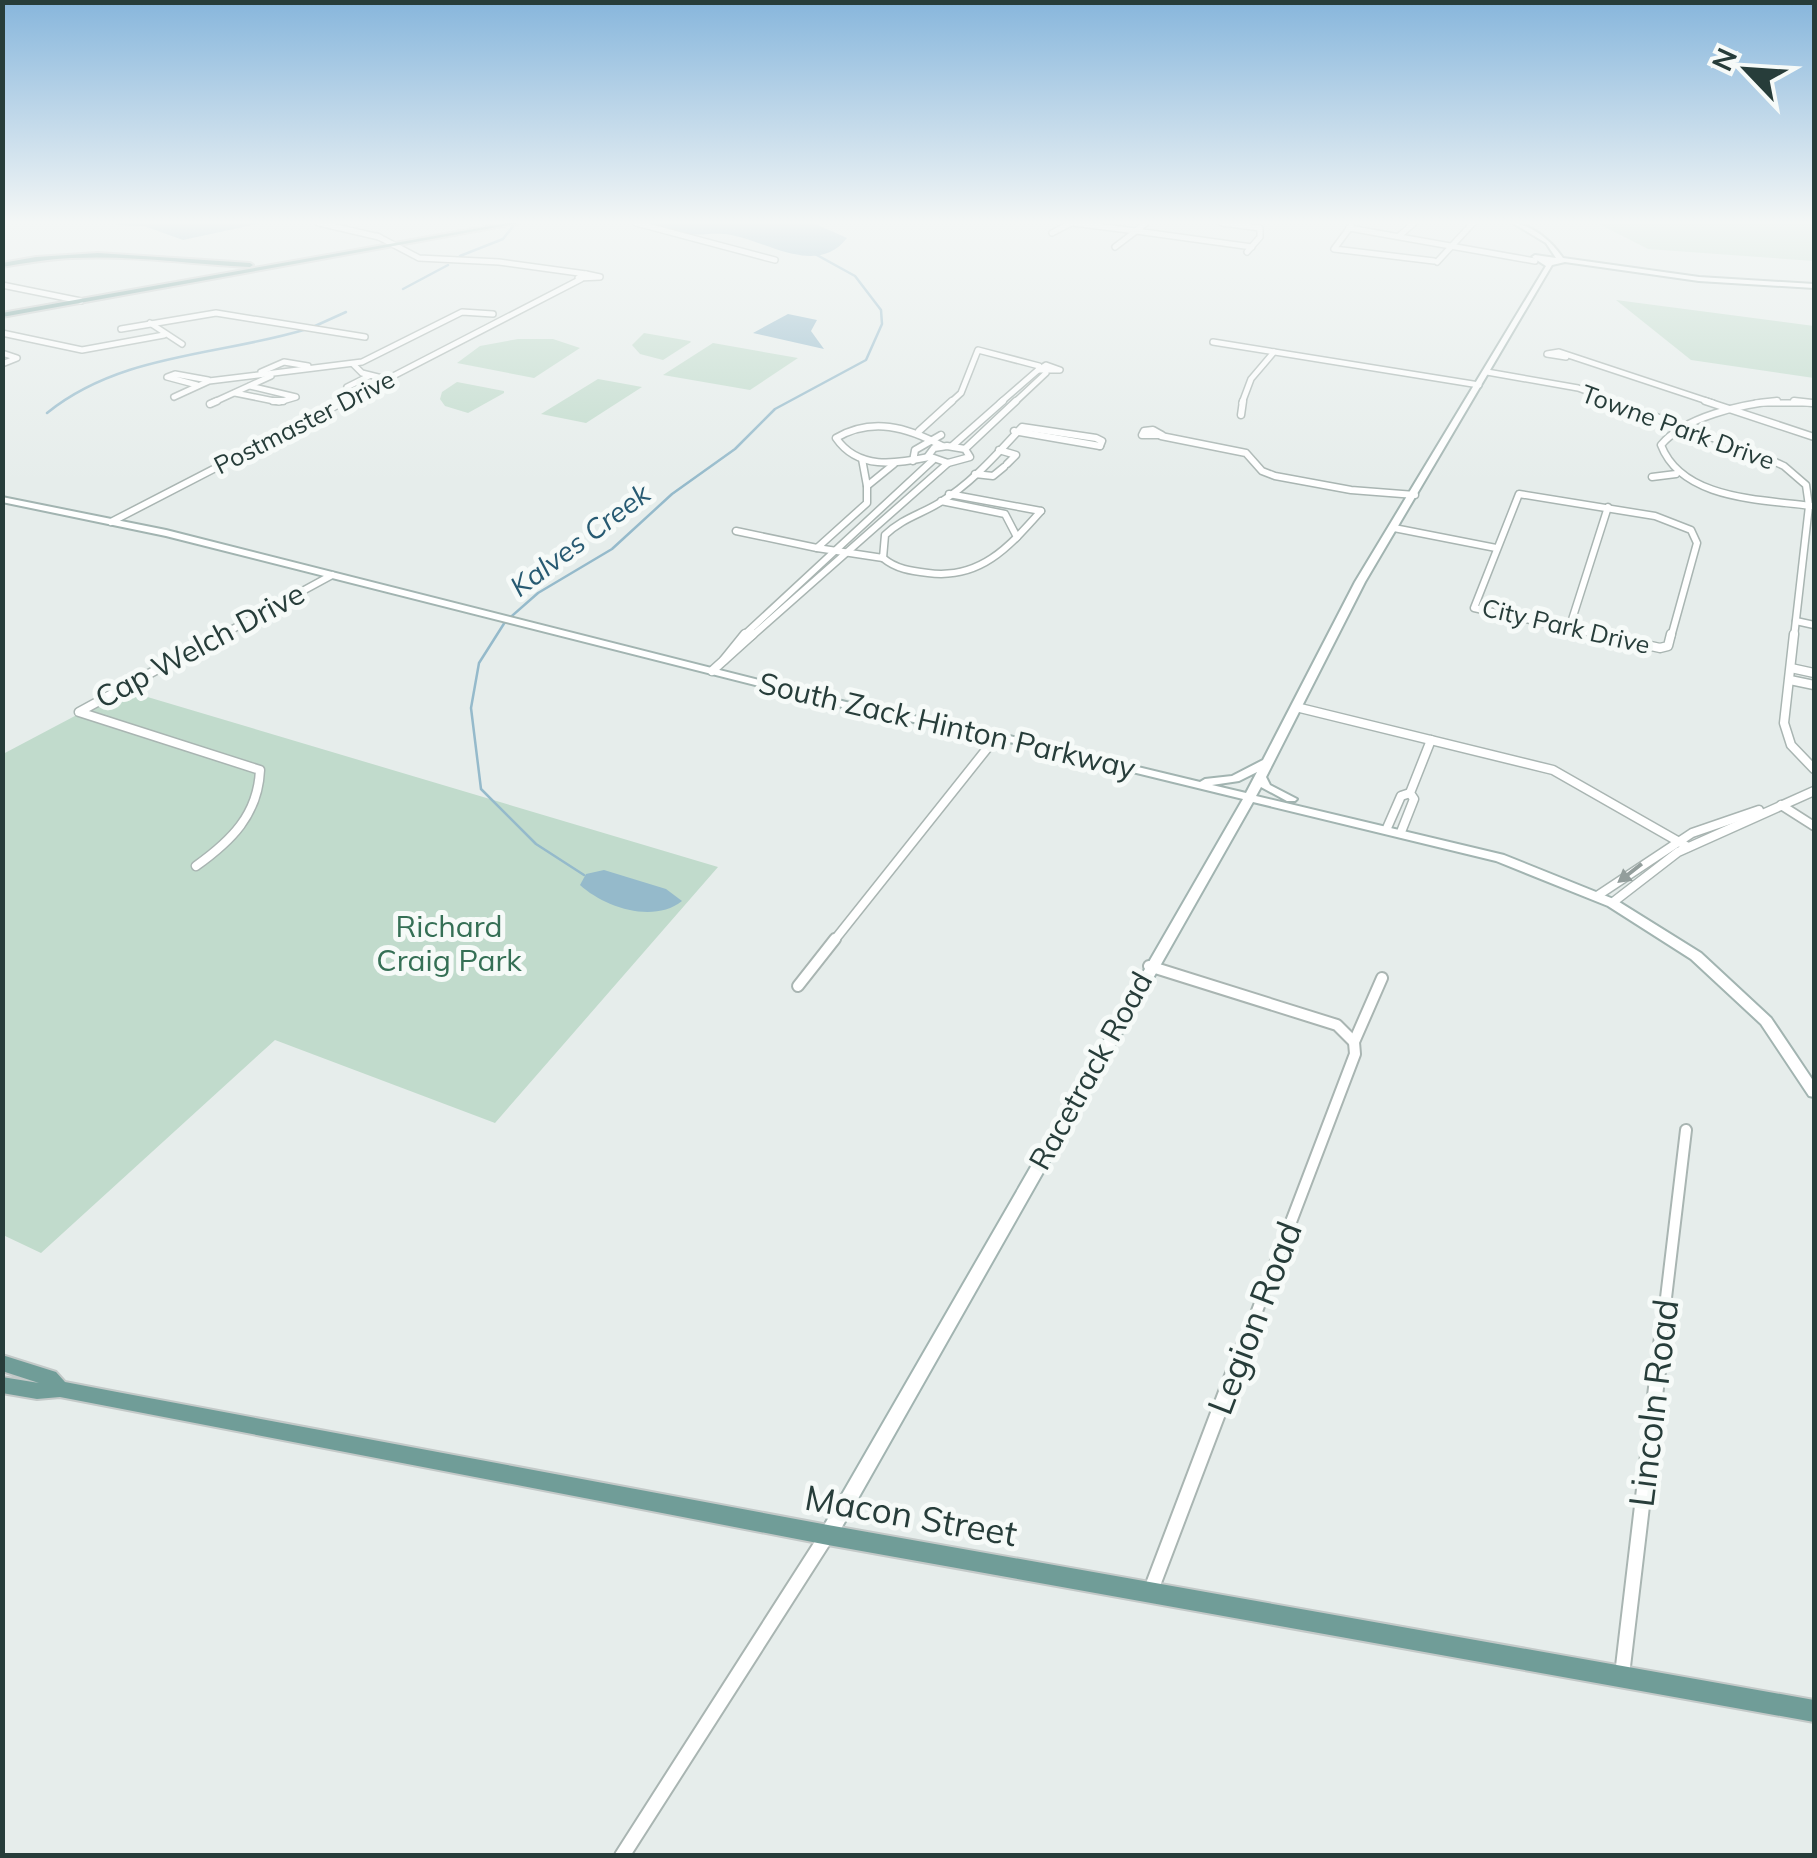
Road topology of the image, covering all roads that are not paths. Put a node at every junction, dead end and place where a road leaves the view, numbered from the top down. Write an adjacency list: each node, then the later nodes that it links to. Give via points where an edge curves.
1 (31, 310): 5 (main road)
2 (524, 310): 25 (street, Postmaster Drive)
3 (1521, 310): 21 (street, Racetrack Road)
4 (493, 314): 17 (street, via 462,312)
5 (2, 315)
6 (114, 321): 7 (street, via 123,330)
7 (150, 323): 9 (street); 10 (street, via 222,314)
8 (2, 333): 9 (street, via 82,350)
9 (164, 335): 12 (street)
10 (365, 337)
11 (1214, 342): 13 (street)
12 (182, 344)
13 (1274, 352): 28 (street); 36 (street, via 1256,368)
14 (2, 353): 16 (street, via 17,358)
15 (1566, 357): 35 (street)
16 (2, 364)
17 (358, 364): 18 (street); 23 (street)
18 (321, 367): 20 (street, via 304,375); 24 (street, via 284,362)
19 (1038, 368): 22 (street); 22 (street, via 1060,368); 39 (street, via 980,347 961,393); 43 (street)
20 (282, 372): 24 (street); 29 (street)
21 (1487, 372): 28 (street, Racetrack Road); 37 (street, Towne Park Drive, via 1578,388)
22 (1046, 373): 45 (street)
23 (368, 375): 25 (street); 30 (street)
24 (254, 376): 26 (street)
25 (388, 380): 62 (street, Postmaster Drive)
26 (209, 381): 27 (street); 27 (street, via 167,377)
27 (200, 385): 32 (street)
28 (1478, 385): 57 (street, Racetrack Road)
29 (250, 386): 31 (street); 31 (street, via 296,397 281,402)
30 (347, 387)
31 (235, 393): 34 (street)
32 (174, 397)
33 (1812, 403): 35 (street, via 1766,398)
34 (210, 404)
35 (1736, 409): 37 (street); 41 (street)
36 (1241, 415)
37 (1686, 428): 53 (street, via 1662,442 1662,455); 61 (street, Towne Park Drive, via 1784,466 1806,485)
38 (1014, 431): 38 (street, via 1032,426 1103,443 1100,446); 44 (street)
39 (928, 433): 42 (street); 46 (street, via 891,426 836,438); 48 (street)
40 (1161, 436): 57 (street, via 1246,452 1275,476)
41 (1814, 437)
42 (942, 446): 43 (street); 47 (street, via 930,450)
43 (952, 446): 45 (street)
44 (999, 450): 49 (street); 52 (street, via 1016,455 993,476)
45 (967, 455): 49 (street); 50 (street)
46 (862, 459): 51 (street); 55 (street)
47 (931, 459): 48 (street); 50 (street); 70 (street)
48 (914, 461): 51 (street)
49 (991, 462): 52 (street)
50 (948, 463): 70 (street)
51 (894, 464): 55 (street)
52 (975, 474): 56 (street)
53 (1676, 474): 54 (street); 61 (street, via 1706,487)
54 (1652, 477)
55 (867, 486): 69 (street, via 867,503)
56 (950, 494): 59 (street); 65 (street, via 1041,511)
57 (1415, 494): 63 (street, Racetrack Road)
58 (2, 499): 62 (street, South Zack Hinton Parkway)
59 (942, 501): 65 (street, via 1005,514); 71 (street, via 905,516 884,535)
60 (1608, 507): 68 (street, City Park Drive, via 1519,494); 75 (street); 75 (street, City Park Drive, via 1669,520 1697,537 1672,640 1660,648)
61 (1812, 507): 66 (street)
62 (111, 522): 72 (street, South Zack Hinton Parkway)
63 (1395, 526): 68 (street); 81 (street, Racetrack Road)
64 (736, 530): 69 (street)
65 (1017, 537): 71 (street, via 992,563 947,577)
66 (1805, 543): 67 (street); 73 (street)
67 (1814, 545)
68 (1497, 546): 75 (street, City Park Drive, via 1474,608)
69 (816, 548): 70 (street)
70 (840, 553): 71 (street); 77 (street)
71 (883, 558)
72 (332, 575): 77 (street, South Zack Hinton Parkway); 99 (street, Cap Welch Drive, via 78,712 260,770 247,818)
73 (1796, 621): 74 (street); 76 (street)
74 (1814, 625)
75 (1569, 630)
76 (1792, 668): 78 (street); 79 (street)
77 (712, 671): 82 (street, South Zack Hinton Parkway)
78 (1814, 672)
79 (1790, 680): 80 (street); 85 (street, via 1786,734)
80 (1814, 685)
81 (1296, 707): 83 (street); 84 (street, Racetrack Road)
82 (997, 736): 87 (street, South Zack Hinton Parkway); 104 (street)
83 (1431, 740): 89 (street); 97 (street, via 1560,772)
84 (1268, 762): 86 (street, Racetrack Road); 87 (street, via 1235,779)
85 (1814, 769)
86 (1260, 776): 90 (street, Racetrack Road); 92 (street, via 1275,793)
87 (1183, 780): 90 (street, South Zack Hinton Parkway); 93 (street, via 1224,798)
88 (1814, 791): 91 (street)
89 (1410, 793): 95 (street, via 1414,799); 96 (street, via 1401,796)
90 (1250, 797): 92 (street, South Zack Hinton Parkway); 93 (street, Racetrack Road)
91 (1781, 805): 94 (street); 97 (street); 98 (street)
92 (1335, 816): 96 (street, South Zack Hinton Parkway)
93 (1232, 823): 102 (street, Racetrack Road)
94 (1814, 826)
95 (1403, 827): 96 (street, South Zack Hinton Parkway); 100 (street, South Zack Hinton Parkway)
96 (1387, 828)
97 (1677, 841): 98 (street); 100 (street, one-way to 100)
98 (1688, 847): 101 (street)
99 (196, 866)
100 (1597, 896): 101 (street)
101 (1612, 903): 106 (street, via 1696,956 1742,998 1783,1042)
102 (1149, 966): 105 (street, via 1337,1026); 111 (street, Racetrack Road)
103 (1382, 978): 105 (street, Legion Road)
104 (798, 986)
105 (1354, 1042): 112 (street, Legion Road, via 1355,1054)
106 (1814, 1092)
107 (1686, 1130): 113 (street, Lincoln Road)
108 (2, 1362): 110 (main road, Macon Street)
109 (2, 1384): 110 (main road)
110 (60, 1388): 111 (main road, Macon Street)
111 (828, 1534): 112 (main road, Macon Street); 115 (street, Racetrack Road)
112 (1150, 1593): 113 (main road, Macon Street)
113 (1622, 1675): 114 (main road, Macon Street)
114 (1814, 1712)
115 (622, 1856)

